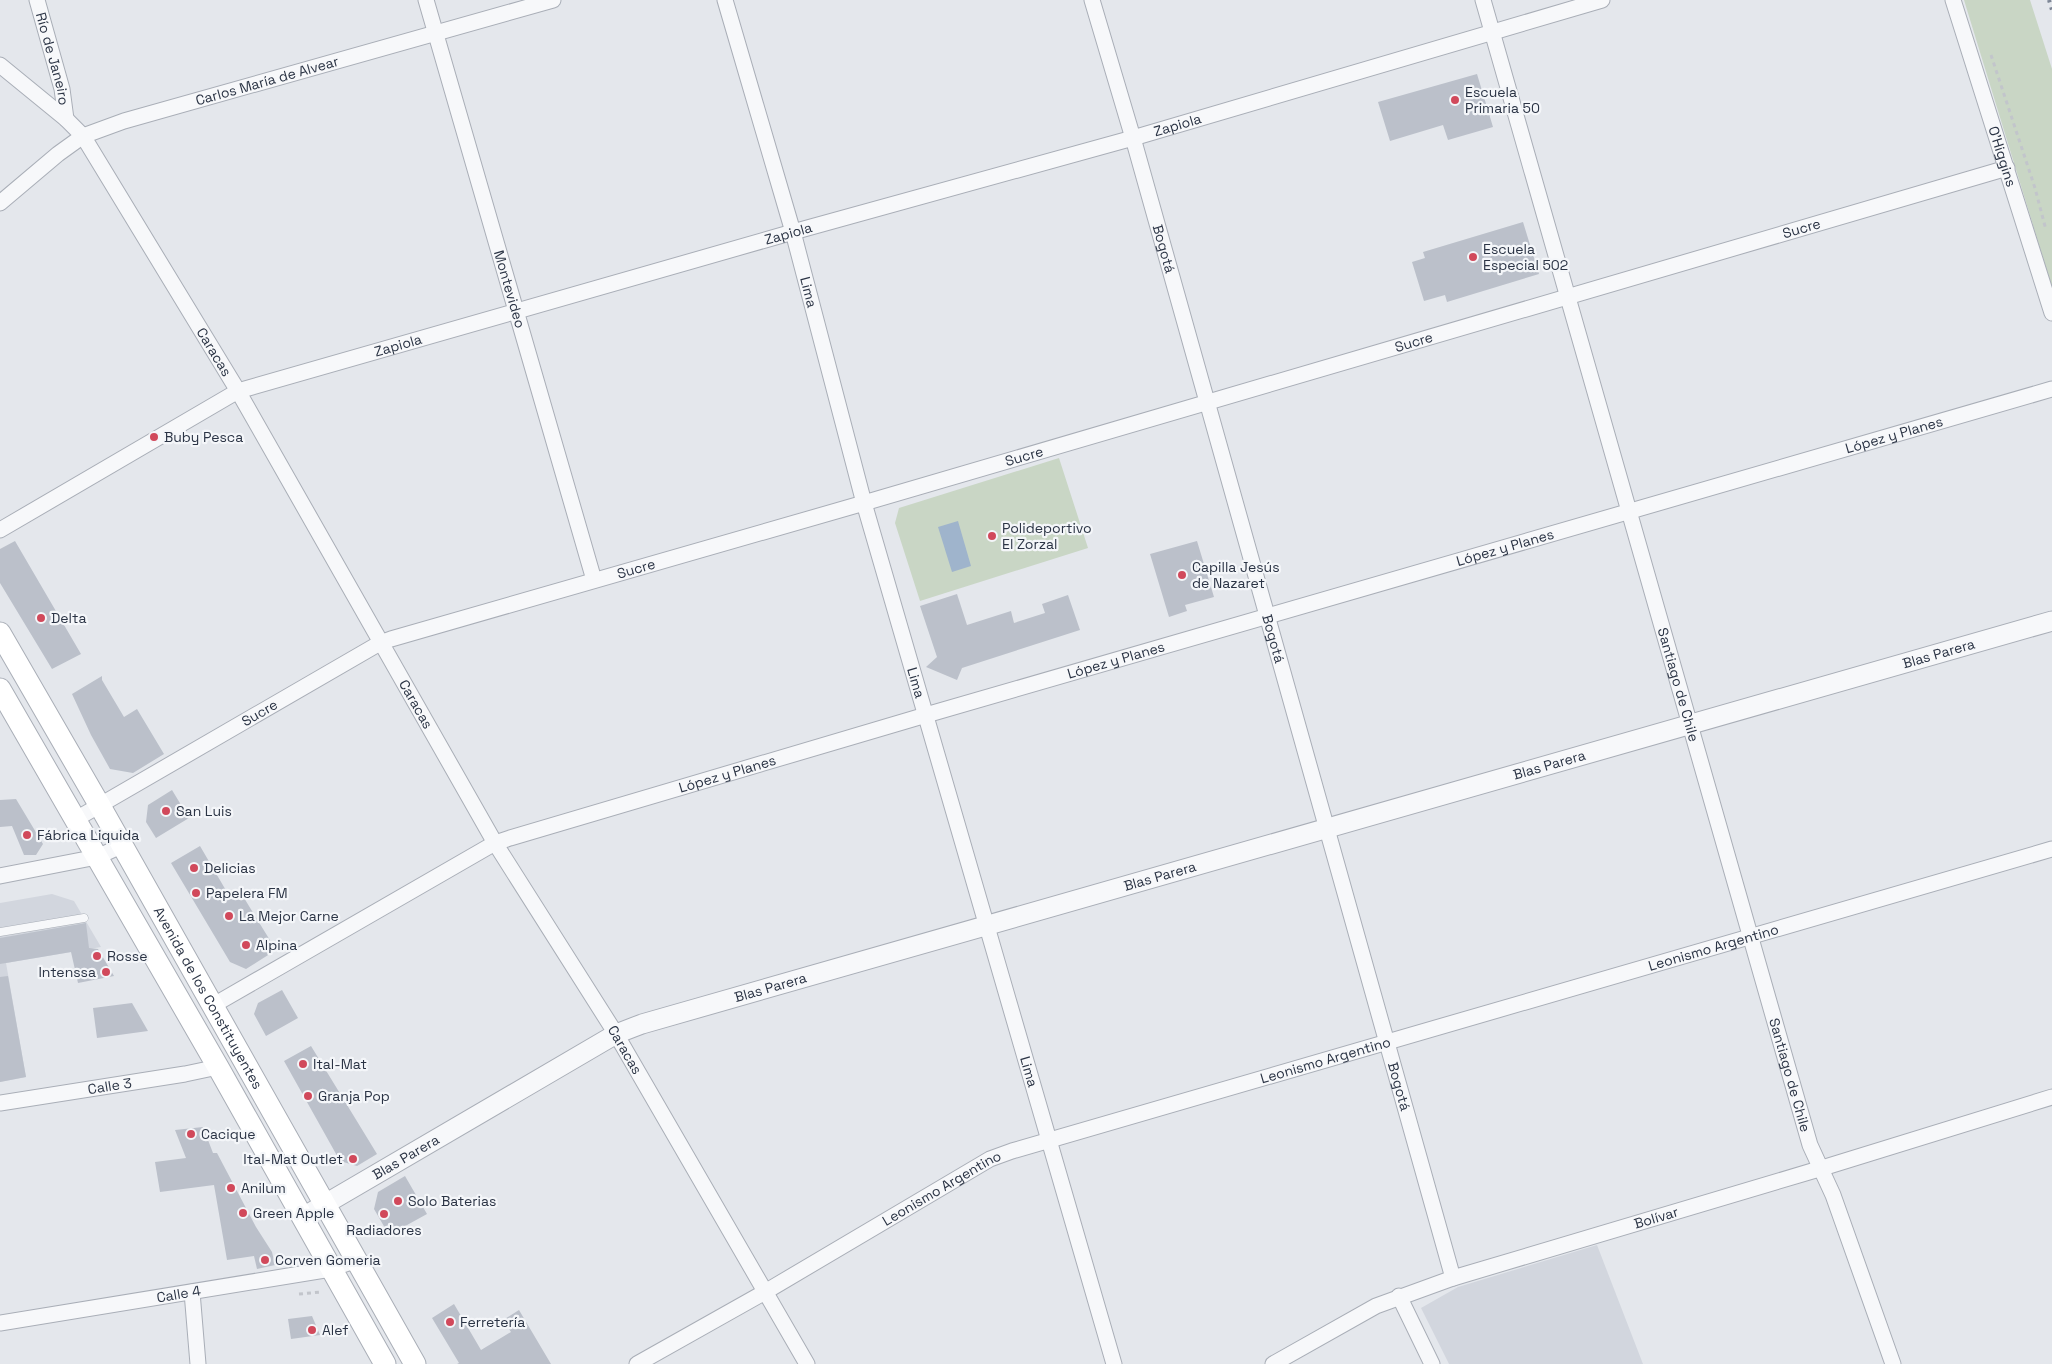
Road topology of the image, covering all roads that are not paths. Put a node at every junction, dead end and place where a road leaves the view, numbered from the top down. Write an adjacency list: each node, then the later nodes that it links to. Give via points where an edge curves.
1 (37, 0): 12 (street, Río de Janeiro, via 62,89)
2 (426, 0): 10 (street, Montevideo)
3 (553, 0): 10 (street, Carlos María de Alvear)
4 (724, 0): 17 (street, Lima)
5 (1092, 0): 14 (street, Bogotá)
6 (1483, 0): 9 (street, Santiago de Chile)
7 (1602, 0): 9 (street, Zapiola)
8 (1953, 0): 15 (street, O'Higgins)
9 (1492, 31): 14 (street, Zapiola); 18 (street, Santiago de Chile)
10 (435, 34): 13 (street, Carlos María de Alvear, via 124,121); 19 (street, Montevideo)
11 (0, 64): 12 (street, Caracas)
12 (66, 119): 13 (street, Caracas)
13 (82, 136): 16 (street, Carlos María de Alvear); 22 (street, Caracas)
14 (1133, 138): 17 (street, Zapiola); 23 (street, Bogotá)
15 (2007, 168): 18 (street, Sucre); 20 (street, O'Higgins)
16 (0, 203)
17 (793, 232): 19 (street, Zapiola); 24 (street, Lima)
18 (1568, 297): 23 (street, Sucre); 25 (street, Santiago de Chile)
19 (516, 311): 22 (street, Zapiola); 27 (street, Montevideo)
20 (2052, 313)
21 (2052, 389): 25 (street, López y Planes)
22 (238, 391): 26 (street, Zapiola); 31 (street, Caracas)
23 (1207, 402): 24 (street, Sucre); 28 (street, Bogotá)
24 (864, 503): 27 (street, Sucre); 33 (street, Lima)
25 (1629, 511): 28 (street, López y Planes); 34 (street, Santiago de Chile)
26 (0, 530)
27 (594, 580): 31 (street, Sucre)
28 (1268, 616): 33 (street, López y Planes); 37 (street, Bogotá)
29 (2052, 621): 34 (street, Blas Parera)
30 (0, 633): 35 (main road, Avenida de los Constituyentes)
31 (380, 643): 35 (street, Sucre); 38 (street, Caracas)
32 (0, 689): 36 (main road, Avenida de los Constituyentes)
33 (926, 715): 38 (street, López y Planes); 44 (street, Lima)
34 (1690, 725): 37 (street, Blas Parera); 46 (street, Santiago de Chile)
35 (100, 806): 36 (street, Sucre); 39 (main road, Avenida de los Constituyentes)
36 (76, 819): 41 (main road, Avenida de los Constituyentes)
37 (1327, 828): 44 (street, Blas Parera); 49 (street, Bogotá)
38 (496, 843): 47 (street, López y Planes); 48 (street, Caracas)
39 (121, 846): 41 (street); 47 (main road, Avenida de los Constituyentes)
40 (2052, 849): 46 (street, Leonismo Argentino)
41 (97, 857): 42 (street); 50 (main road, Avenida de los Constituyentes)
42 (0, 876)
43 (84, 918): 45 (lane)
44 (987, 926): 48 (street, Blas Parera); 53 (street, Lima)
45 (0, 932)
46 (1750, 936): 49 (street, Leonismo Argentino); 54 (street, Santiago de Chile)
47 (212, 1006): 55 (main road, Avenida de los Constituyentes)
48 (616, 1034): 55 (street, Blas Parera); 61 (street, Caracas)
49 (1387, 1042): 53 (street, Leonismo Argentino); 59 (street, Bogotá)
50 (218, 1067): 52 (street, Calle 3); 56 (main road, Avenida de los Constituyentes)
51 (2052, 1097): 54 (street, Bolívar)
52 (0, 1103)
53 (1049, 1140): 61 (street, Leonismo Argentino, via 990,1159); 69 (street, Lima)
54 (1819, 1169): 59 (street, Bolívar); 72 (street, Santiago de Chile, via 1833,1195)
55 (326, 1204): 56 (street, Blas Parera); 57 (main road, Avenida de los Constituyentes)
56 (303, 1217): 58 (main road, Avenida de los Constituyentes)
57 (357, 1260): 58 (street, Calle 4); 66 (main road, Avenida de los Constituyentes)
58 (331, 1269): 60 (street, Calle 4); 65 (main road, Avenida de los Constituyentes)
59 (1454, 1278): 62 (street, Bolívar)
60 (192, 1292): 63 (street, Calle 4); 64 (street)
61 (765, 1292): 67 (street, Leonismo Argentino); 68 (street, Caracas)
62 (1400, 1296): 70 (street, Bolívar, via 1355,1316); 71 (street)
63 (0, 1323)
64 (198, 1364)
65 (385, 1364)
66 (415, 1364)
67 (637, 1364)
68 (807, 1364)
69 (1114, 1364)
70 (1273, 1364)
71 (1432, 1364)
72 (1893, 1364)

